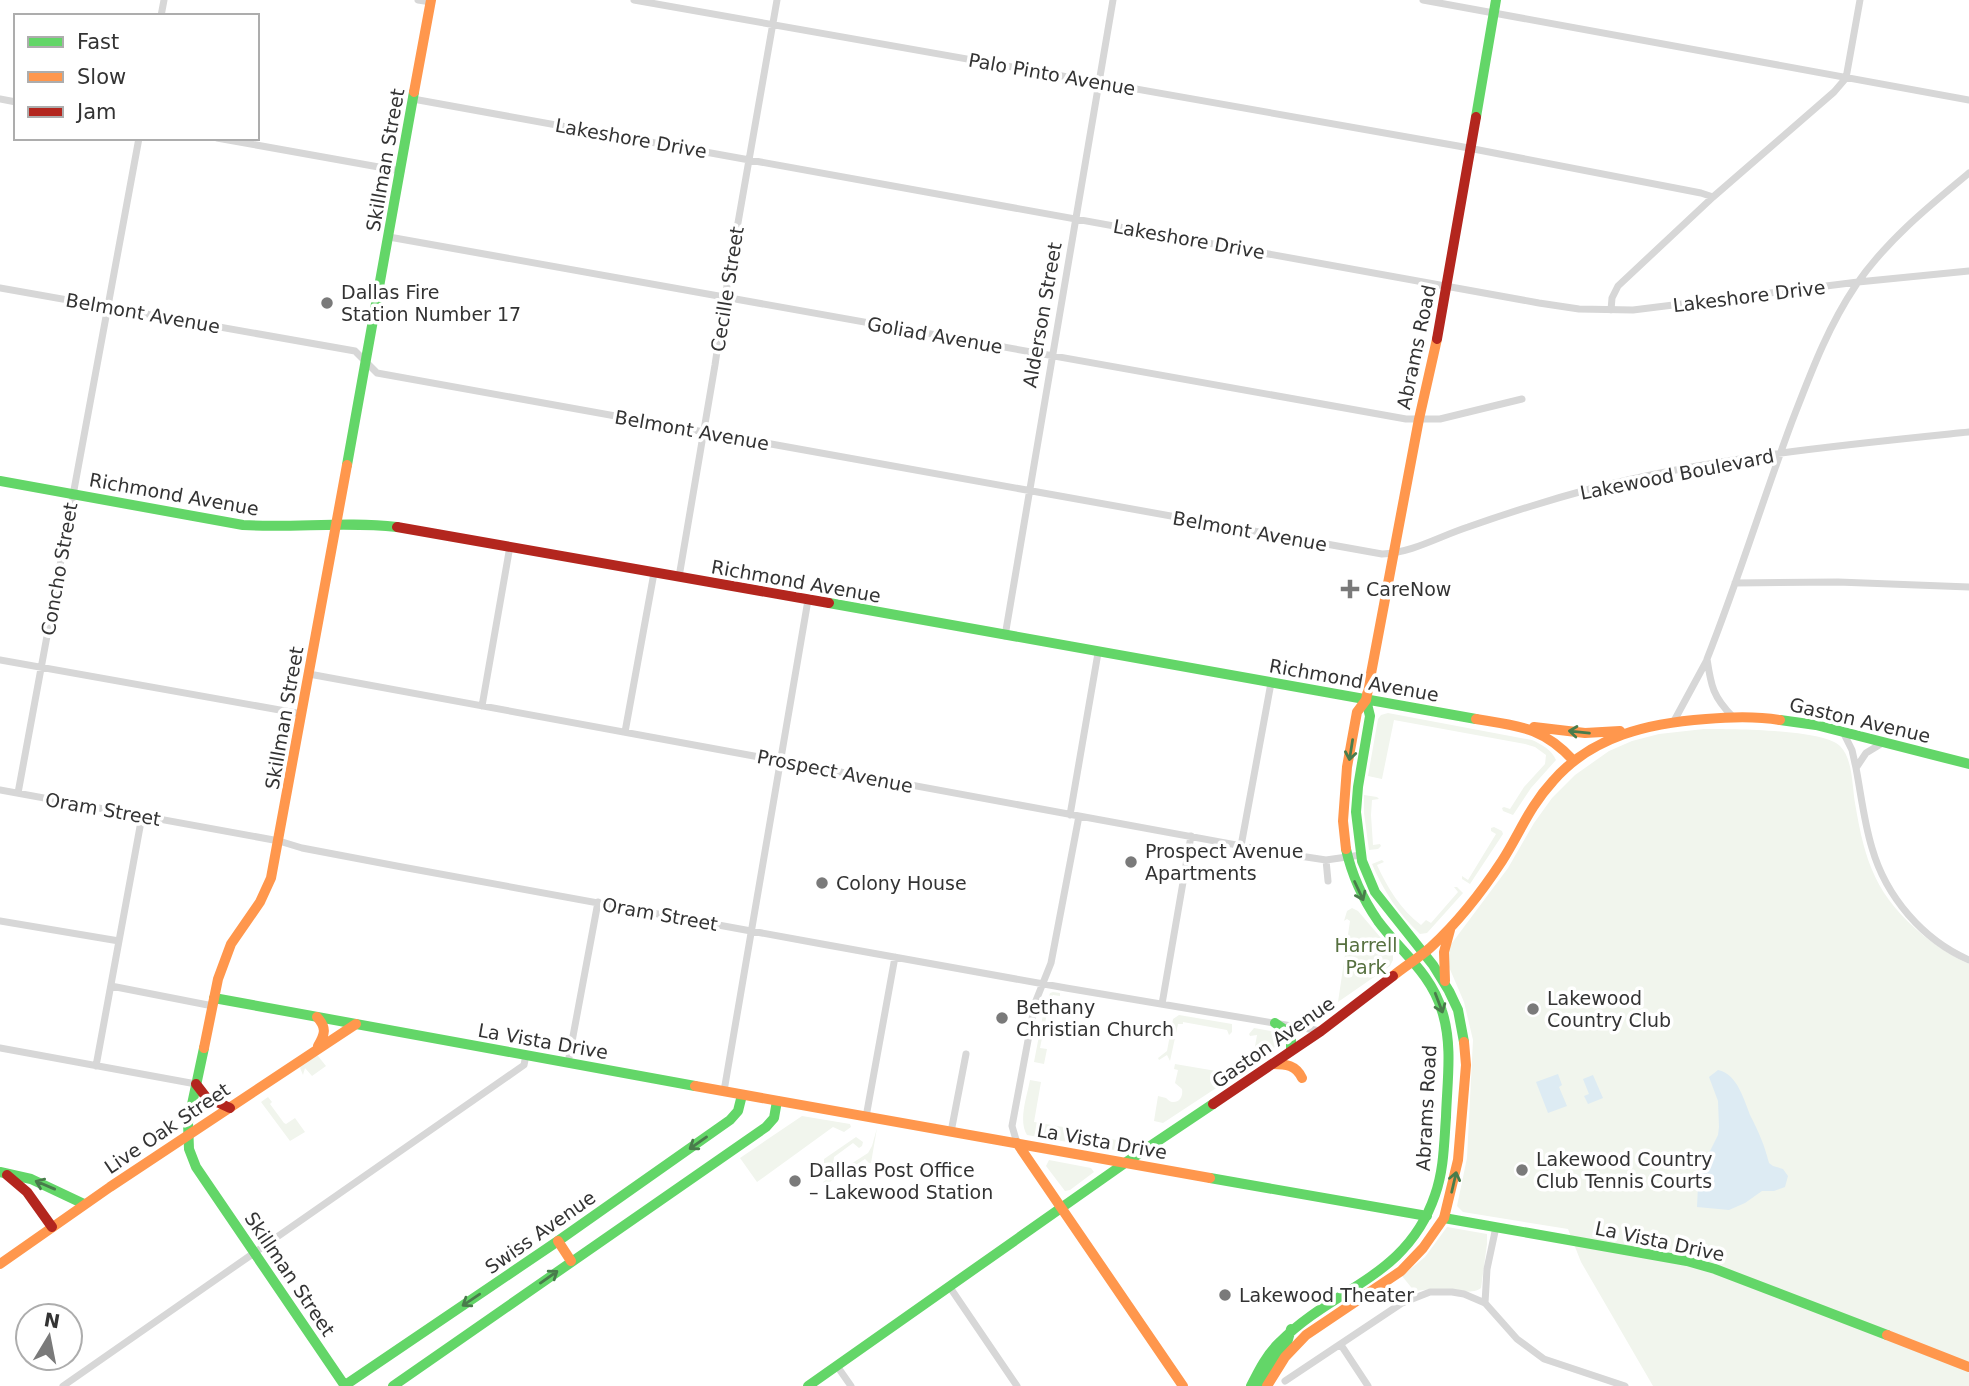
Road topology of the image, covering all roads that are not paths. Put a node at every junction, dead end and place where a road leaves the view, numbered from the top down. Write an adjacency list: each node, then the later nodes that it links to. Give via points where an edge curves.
1 (418, 0): 8 (street)
2 (634, 0): 10 (street, Palo Pinto Avenue)
3 (777, 0): 10 (street, Cecille Street)
4 (1113, 0): 12 (street, Alderson Street)
5 (1423, 0): 9 (street)
6 (1496, 0): 9 (street, Abrams Road)
7 (1860, 0): 11 (street)
8 (431, 1): 13 (street, Skillman Street)
9 (1494, 13): 11 (street); 17 (street, Abrams Road)
10 (773, 25): 12 (street, Palo Pinto Avenue); 18 (street, Cecille Street)
11 (1846, 78): 14 (street); 21 (street)
12 (1099, 82): 17 (street, Palo Pinto Avenue); 22 (street, Alderson Street)
13 (413, 99): 18 (street, Lakeshore Drive); 19 (street, Skillman Street)
14 (1969, 100)
15 (139, 140): 29 (street, Concho Street)
16 (228, 140): 19 (street)
17 (1470, 148): 21 (street, Palo Pinto Avenue); 26 (street, Abrams Road)
18 (749, 160): 22 (street, Lakeshore Drive); 28 (street, Cecille Street)
19 (401, 171): 23 (street, Skillman Street)
20 (1969, 173): 25 (street, via 1926,208)
21 (1713, 197): 30 (street, via 1618,286)
22 (1076, 218): 26 (street, Lakeshore Drive); 31 (street, Alderson Street)
23 (389, 237): 28 (street, Goliad Avenue); 32 (street, Skillman Street)
24 (1969, 271): 25 (street, Lakeshore Drive)
25 (1858, 282): 30 (street, Lakeshore Drive); 37 (street, via 1819,351)
26 (1447, 286): 30 (street, Lakeshore Drive, via 1579,309); 34 (street, Abrams Road)
27 (0, 288): 29 (street, Belmont Avenue)
28 (725, 296): 31 (street, Goliad Avenue); 35 (street, Cecille Street)
29 (107, 307): 32 (street, Belmont Avenue, via 355,351); 40 (street, Concho Street)
30 (1611, 310)
31 (1053, 356): 34 (street, Goliad Avenue); 39 (street, Alderson Street)
32 (366, 362): 35 (street, Belmont Avenue, via 377,373); 41 (street, Skillman Street)
33 (1522, 399): 34 (street, Goliad Avenue, via 1440,419)
34 (1419, 419): 43 (street, Abrams Road)
35 (703, 432): 39 (street, Belmont Avenue); 45 (street, Cecille Street)
36 (1969, 432): 37 (street, Lakewood Boulevard)
37 (1780, 454): 43 (street, Lakewood Boulevard, via 1592,489); 46 (street)
38 (0, 481): 40 (street, Richmond Avenue)
39 (1029, 491): 43 (street, Belmont Avenue); 49 (street, Alderson Street)
40 (73, 494): 41 (street, Richmond Avenue, via 254,526); 53 (street, Concho Street)
41 (337, 523): 42 (street, Richmond Avenue, via 405,528); 54 (street, Skillman Street)
42 (510, 546): 44 (street, Richmond Avenue); 57 (street)
43 (1394, 553): 56 (street, Abrams Road)
44 (654, 573): 45 (street, Richmond Avenue); 63 (street)
45 (678, 577): 48 (street, Richmond Avenue)
46 (1735, 583): 47 (street); 51 (street)
47 (1969, 587)
48 (808, 600): 49 (street, Richmond Avenue); 66 (street)
49 (1005, 636): 50 (street, Richmond Avenue)
50 (1098, 653): 55 (street, Richmond Avenue); 72 (street)
51 (1707, 659): 59 (street, via 1714,692); 60 (street)
52 (0, 660): 53 (street)
53 (41, 667): 58 (street); 71 (street, Concho Street)
54 (309, 674): 57 (street, Prospect Avenue); 58 (street, Skillman Street)
55 (1271, 683): 56 (street, Richmond Avenue); 77 (street)
56 (1366, 700): 61 (street, Richmond Avenue); 78 (street, Abrams Road, via 1370,716 1356,812); 79 (street, Abrams Road, one-way to 79, via 1357,712 1342,803)
57 (482, 706): 63 (street, Prospect Avenue)
58 (302, 714): 76 (street, Skillman Street)
59 (1733, 717): 60 (street, Gaston Avenue); 64 (street, Gaston Avenue, via 1791,721)
60 (1674, 721): 62 (street, Gaston Avenue)
61 (1523, 727): 62 (street, one-way to 61, via 1598,733); 67 (street, Richmond Avenue, via 1549,737)
62 (1635, 729): 67 (street, Gaston Avenue)
63 (625, 732): 66 (street, Prospect Avenue)
64 (1843, 732): 65 (street, Gaston Avenue); 69 (street)
65 (1884, 742): 68 (street, Gaston Avenue); 69 (street, via 1866,753)
66 (780, 760): 72 (street, Prospect Avenue); 85 (street)
67 (1574, 761): 84 (street, Gaston Avenue, via 1530,809 1503,859)
68 (1969, 764)
69 (1856, 768): 89 (street, via 1872,849 1894,896 1916,924)
70 (0, 790): 71 (street, Oram Street)
71 (18, 793): 73 (street, Oram Street)
72 (1070, 814): 74 (street, Prospect Avenue)
73 (142, 816): 76 (street, Oram Street); 86 (street)
74 (1079, 816): 75 (street, Prospect Avenue); 91 (street, via 1051,963)
75 (1191, 836): 77 (street, Prospect Avenue); 95 (street)
76 (279, 841): 82 (street, Oram Street); 94 (street, Skillman Street, via 271,878 223,961)
77 (1241, 846): 80 (street, Prospect Avenue)
78 (1361, 855): 79 (street, Prospect Avenue); 87 (street, Abrams Road, via 1375,892)
79 (1346, 857): 80 (street, Prospect Avenue); 90 (street, Abrams Road, one-way to 90, via 1366,904)
80 (1326, 860): 81 (street)
81 (1328, 881)
82 (598, 902): 85 (street, Oram Street); 105 (street)
83 (0, 921): 86 (street)
84 (1451, 928): 87 (street, Gaston Avenue); 92 (street, via 1444,952)
85 (752, 931): 88 (street, Oram Street); 111 (street)
86 (119, 941): 93 (street)
87 (1424, 953): 90 (street, Gaston Avenue); 92 (street, Abrams Road)
88 (895, 957): 91 (street, Oram Street); 116 (street)
89 (1969, 960)
90 (1413, 961): 99 (street, Gaston Avenue); 110 (street, Abrams Road, one-way to 110, via 1431,985 1443,1014 1449,1043)
91 (1042, 984): 95 (street, Oram Street); 119 (street, via 1012,1126)
92 (1446, 985): 112 (street, Abrams Road, via 1464,1033)
93 (111, 986): 94 (street, La Vista Drive); 107 (street)
94 (213, 1002): 96 (street, La Vista Drive); 109 (street, Skillman Street)
95 (1162, 1004): 97 (street, Oram Street)
96 (317, 1017): 98 (street, La Vista Drive); 101 (street, via 326,1030)
97 (1275, 1023): 99 (street, Oram Street); 102 (street, via 1290,1034)
98 (356, 1024): 101 (street, Live Oak Street); 104 (street, La Vista Drive)
99 (1321, 1031): 102 (street, Gaston Avenue)
100 (0, 1048): 107 (street)
101 (317, 1049): 115 (street, Live Oak Street)
102 (1291, 1050): 106 (street, Gaston Avenue)
103 (966, 1054): 117 (street)
104 (526, 1055): 105 (street, La Vista Drive); 129 (street, via 524,1065)
105 (568, 1063): 111 (street, La Vista Drive)
106 (1273, 1064): 108 (street, via 1291,1065); 120 (street, Gaston Avenue)
107 (96, 1066): 109 (street)
108 (1302, 1078)
109 (196, 1084): 115 (street, via 206,1097); 118 (street, Skillman Street)
110 (1447, 1089): 112 (street); 124 (street, Abrams Road, via 1441,1174)
111 (724, 1091): 113 (street, La Vista Drive)
112 (1464, 1091): 125 (street, Abrams Road, one-way to 112, via 1458,1160)
113 (742, 1094): 114 (street, La Vista Drive); 128 (street, Swiss Avenue, one-way to 128, via 730,1120)
114 (777, 1101): 116 (street, La Vista Drive); 130 (street, via 774,1118 766,1128)
115 (230, 1108): 118 (street, Live Oak Street)
116 (866, 1117): 117 (street, La Vista Drive)
117 (951, 1132): 119 (street, La Vista Drive)
118 (188, 1136): 122 (street, Live Oak Street); 129 (street, Skillman Street, via 195,1167)
119 (1017, 1143): 120 (street, La Vista Drive); 123 (street)
120 (1125, 1163): 123 (street, Gaston Avenue); 124 (street, La Vista Drive)
121 (2, 1172): 122 (street, one-way to 121, via 31,1179); 126 (street, via 25,1188)
122 (84, 1204): 126 (street, Live Oak Street)
123 (1062, 1209): 132 (street, Gaston Avenue); 145 (street)
124 (1427, 1216): 125 (street, La Vista Drive); 134 (street, Abrams Road, via 1396,1257)
125 (1444, 1218): 127 (street, La Vista Drive); 148 (street, Abrams Road, via 1401,1271 1295,1345)
126 (52, 1227): 131 (street, Live Oak Street)
127 (1496, 1227): 133 (street); 137 (street, La Vista Drive, via 1687,1261 1756,1283)
128 (558, 1241): 130 (street); 140 (street, Swiss Avenue, one-way to 140)
129 (254, 1252): 139 (street); 140 (street, Skillman Street)
130 (571, 1261): 141 (street, one-way to 130)
131 (0, 1264)
132 (949, 1286): 136 (street, Gaston Avenue); 144 (street)
133 (1485, 1303): 135 (street, via 1452,1292 1420,1294); 150 (street, via 1517,1339 1544,1359)
134 (1291, 1329): 146 (street, Abrams Road, via 1267,1356); 147 (street)
135 (1341, 1345): 138 (street); 149 (street)
136 (837, 1366): 142 (street, Gaston Avenue); 143 (street)
137 (1969, 1367)
138 (1285, 1381)
139 (63, 1386)
140 (345, 1386)
141 (393, 1386)
142 (808, 1386)
143 (851, 1386)
144 (1017, 1386)
145 (1183, 1386)
146 (1251, 1386)
147 (1260, 1386)
148 (1267, 1386)
149 (1368, 1386)
150 (1625, 1386)

